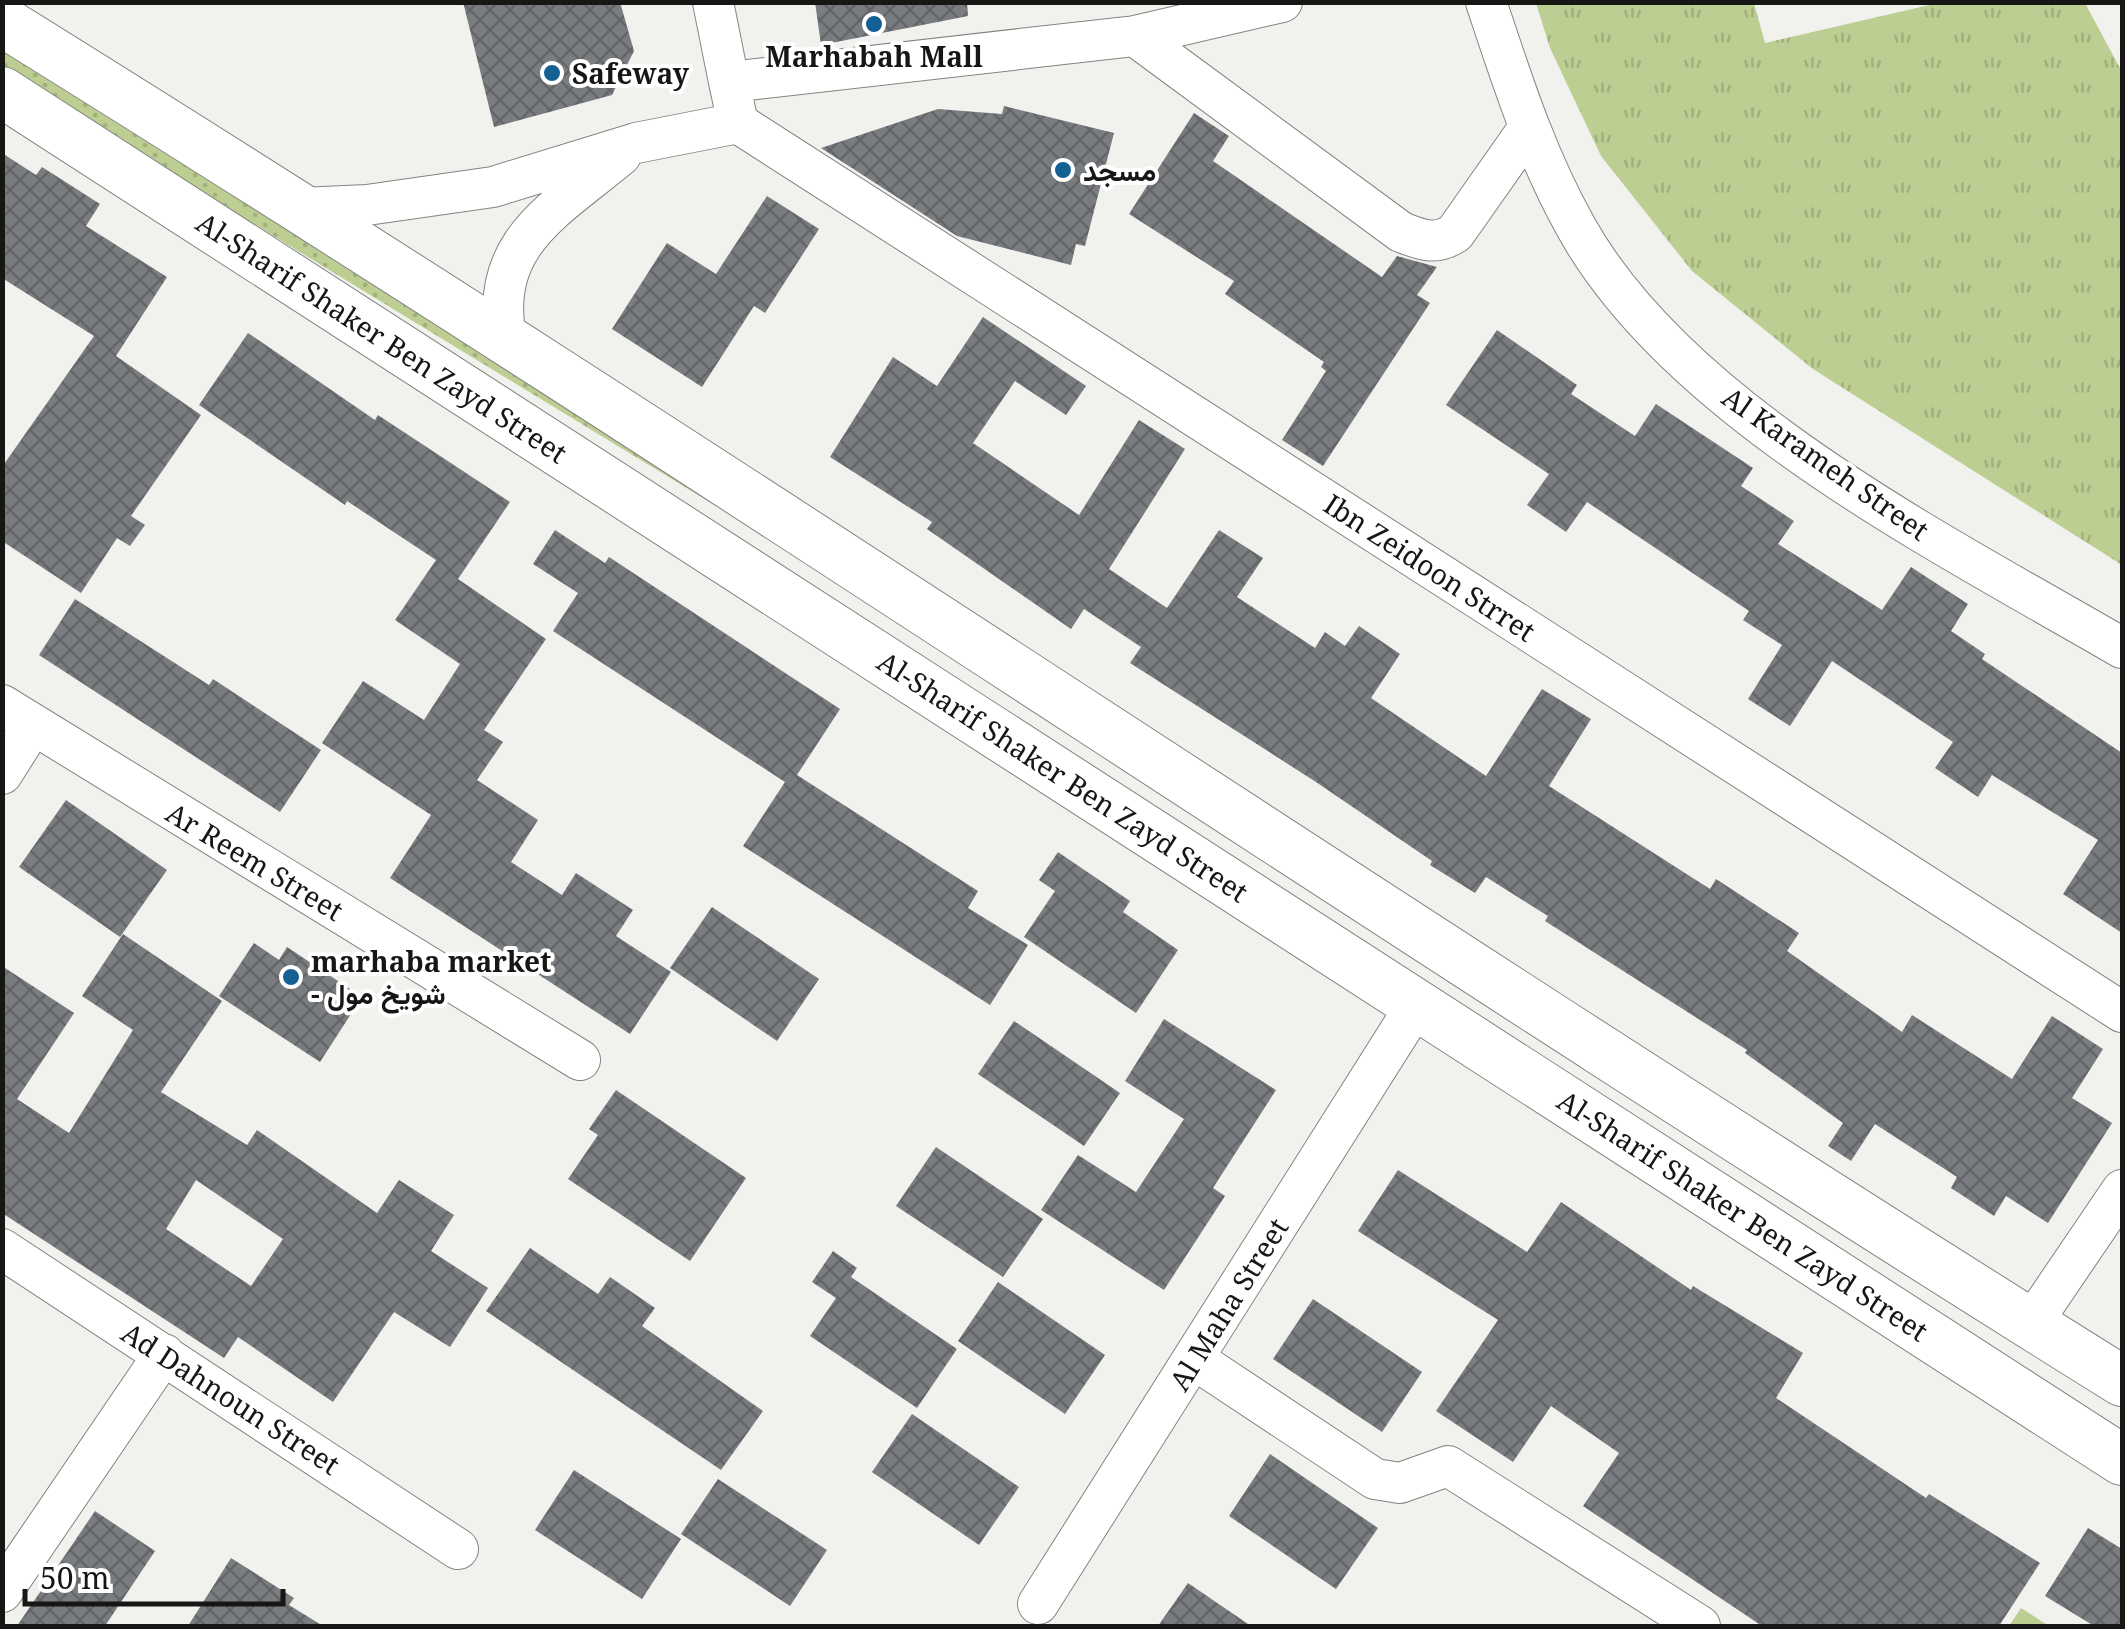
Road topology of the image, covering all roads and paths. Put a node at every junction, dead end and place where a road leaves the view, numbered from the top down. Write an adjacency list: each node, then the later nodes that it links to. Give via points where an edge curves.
1 (713, 2): 6 (street)
2 (1282, 2): 5 (street)
3 (1486, 2): 9 (street, Al Karameh Street)
4 (2, 20): 11 (main road)
5 (1136, 36): 6 (street); 9 (street, via 1401,232 1428,242 1443,241 1462,225)
6 (729, 82): 8 (street)
7 (2, 92): 14 (main road, Al-Sharif Shaker Ben Zayd Street)
8 (738, 123): 10 (street); 19 (street, Ibn Zeidoon Strret)
9 (1528, 129): 15 (street, Al Karameh Street, via 1577,230 1620,290 1685,360 1764,426 1881,507)
10 (636, 143): 11 (street, via 492,188); 12 (street, via 525,236 503,282)
11 (301, 208): 12 (main road)
12 (506, 338): 13 (main road)
13 (824, 542): 14 (main road); 21 (main road)
14 (786, 598): 18 (main road, Al-Sharif Shaker Ben Zayd Street)
15 (2122, 648)
16 (18, 715): 17 (street); 20 (street, Ar Reem Street)
17 (2, 774)
18 (1417, 1004): 23 (main road, Al-Sharif Shaker Ben Zayd Street); 27 (street, Al Maha Street)
19 (2122, 1012)
20 (580, 1060)
21 (1779, 1165): 23 (main road); 25 (main road)
22 (2122, 1190): 25 (street)
23 (1747, 1219): 29 (main road, Al-Sharif Shaker Ben Zayd Street)
24 (2, 1249): 26 (street, Ad Dahnoun Street)
25 (2031, 1324): 28 (main road)
26 (164, 1354): 30 (street, Ad Dahnoun Street); 31 (street)
27 (1194, 1359): 32 (street, Al Maha Street); 33 (street, via 1374,1478 1400,1483 1448,1466)
28 (2122, 1381)
29 (2122, 1460)
30 (458, 1548)
31 (2, 1592)
32 (1038, 1604)
33 (1700, 1626)

